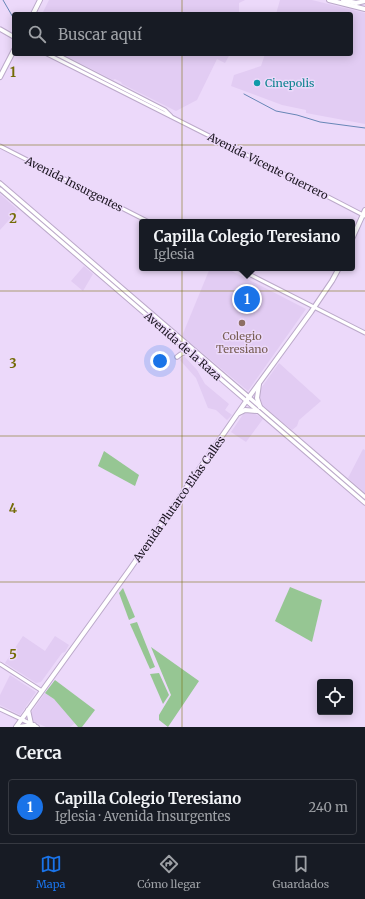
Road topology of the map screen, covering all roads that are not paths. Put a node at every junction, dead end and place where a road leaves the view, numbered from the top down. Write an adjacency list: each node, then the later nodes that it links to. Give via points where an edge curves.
1 (40, 0): 7 (main road)
2 (330, 0): 6 (main road)
3 (343, 0): 4 (main road)
4 (352, 1): 5 (main road)
5 (365, 1)
6 (365, 9)
7 (34, 12)
8 (0, 29): 9 (main road)
9 (12, 36)
10 (12, 54): 13 (main road)
11 (51, 56): 14 (street, Avenida Vicente Guerrero)
12 (60, 56): 14 (street, Avenida Vicente Guerrero, via 165,110)
13 (0, 77)
14 (171, 116): 19 (street, Avenida Vicente Guerrero)
15 (0, 146): 20 (street, Avenida Insurgentes)
16 (0, 183): 29 (main road, Avenida de la Raza)
17 (0, 189): 26 (main road, Avenida de la Raza)
18 (365, 210): 19 (main road)
19 (364, 216): 21 (main road)
20 (143, 219)
21 (355, 232)
22 (243, 271): 24 (street)
23 (337, 271): 24 (main road, Avenida Plutarco Elías Calles)
24 (314, 307): 25 (street); 28 (main road, Avenida Plutarco Elías Calles)
25 (365, 333)
26 (188, 351): 27 (main road); 29 (main road, Avenida de la Raza)
27 (177, 357)
28 (259, 383): 29 (main road, Avenida Plutarco Elías Calles); 30 (main road)
29 (247, 399): 30 (main road, Avenida de la Raza); 31 (main road, Avenida Plutarco Elías Calles)
30 (258, 409): 31 (main road); 32 (main road, Avenida de la Raza); 33 (main road, Avenida de la Raza)
31 (238, 413): 35 (main road, Avenida Plutarco Elías Calles)
32 (365, 497)
33 (365, 503)
34 (0, 664): 35 (street)
35 (42, 691): 37 (main road, Avenida Plutarco Elías Calles)
36 (0, 709): 38 (street)
37 (28, 710): 38 (main road, Avenida Plutarco Elías Calles); 39 (main road)
38 (22, 719): 39 (main road); 40 (main road, Avenida Plutarco Elías Calles)
39 (34, 726): 40 (main road)
40 (17, 727)

